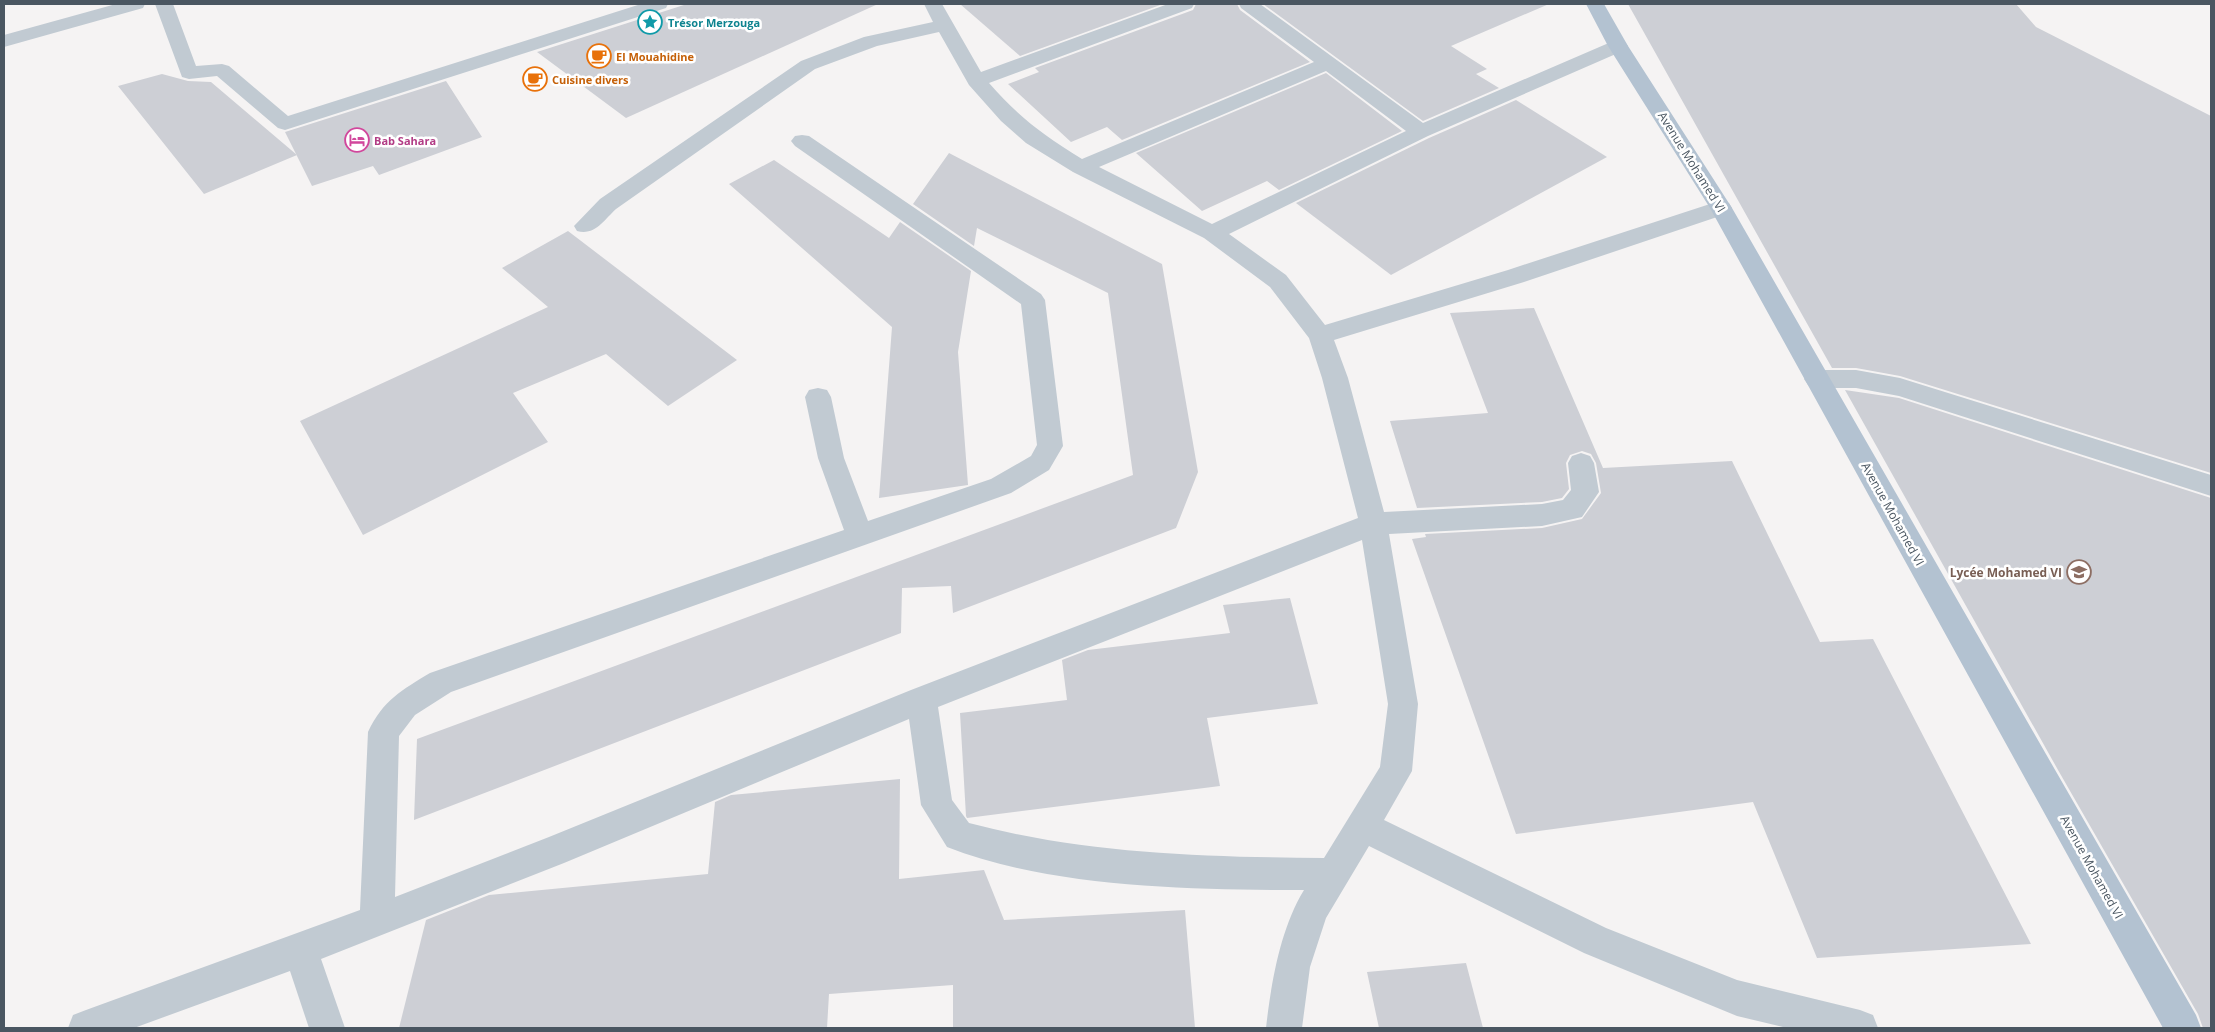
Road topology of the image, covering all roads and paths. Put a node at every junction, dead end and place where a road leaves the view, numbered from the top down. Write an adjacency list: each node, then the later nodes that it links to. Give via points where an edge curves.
1 (136, 4): 8 (street)
2 (164, 4): 3 (street, via 189,73 222,70 285,124)
3 (659, 4)
4 (933, 4): 9 (street)
5 (1185, 4): 13 (street)
6 (1248, 4): 12 (street)
7 (1595, 4): 11 (main road, Avenue Mohamed VI)
8 (115, 7): 10 (street)
9 (944, 25): 13 (street); 18 (street, via 871,40 808,65 608,204)
10 (4, 41)
11 (1618, 46): 14 (street); 17 (main road, Avenue Mohamed VI)
12 (1328, 63): 14 (street); 16 (street)
13 (976, 81): 16 (street, via 1008,117 1033,138)
14 (1422, 132): 19 (street)
15 (802, 141): 26 (street, via 1033,300 1050,446 1040,463 1001,486)
16 (1081, 167): 19 (street)
17 (1721, 208): 20 (street, via 1516,276); 21 (main road, Avenue Mohamed VI)
18 (585, 226)
19 (1212, 233): 20 (street, via 1278,281)
20 (1320, 335): 25 (street, via 1335,378)
21 (1817, 379): 24 (street, via 1856,379 1900,387); 36 (main road, Avenue Mohamed VI)
22 (818, 397): 26 (street, via 831,458)
23 (1581, 463): 25 (street, via 1585,492 1572,509 1542,515)
24 (2211, 486)
25 (1373, 524): 27 (street); 28 (street, via 1402,704 1396,770)
26 (860, 536): 30 (street, via 441,682 404,705 384,732)
27 (922, 700): 29 (street, via 937,805 959,836 1060,860 1212,874); 30 (street)
28 (1363, 826): 29 (street); 35 (street, via 1596,941 1737,998)
29 (1331, 874): 34 (street, via 1310,910 1292,967)
30 (377, 921): 31 (street)
31 (301, 951): 32 (street); 33 (street)
32 (86, 1028)
33 (327, 1028)
34 (1284, 1028)
35 (1860, 1028)
36 (2183, 1028)

